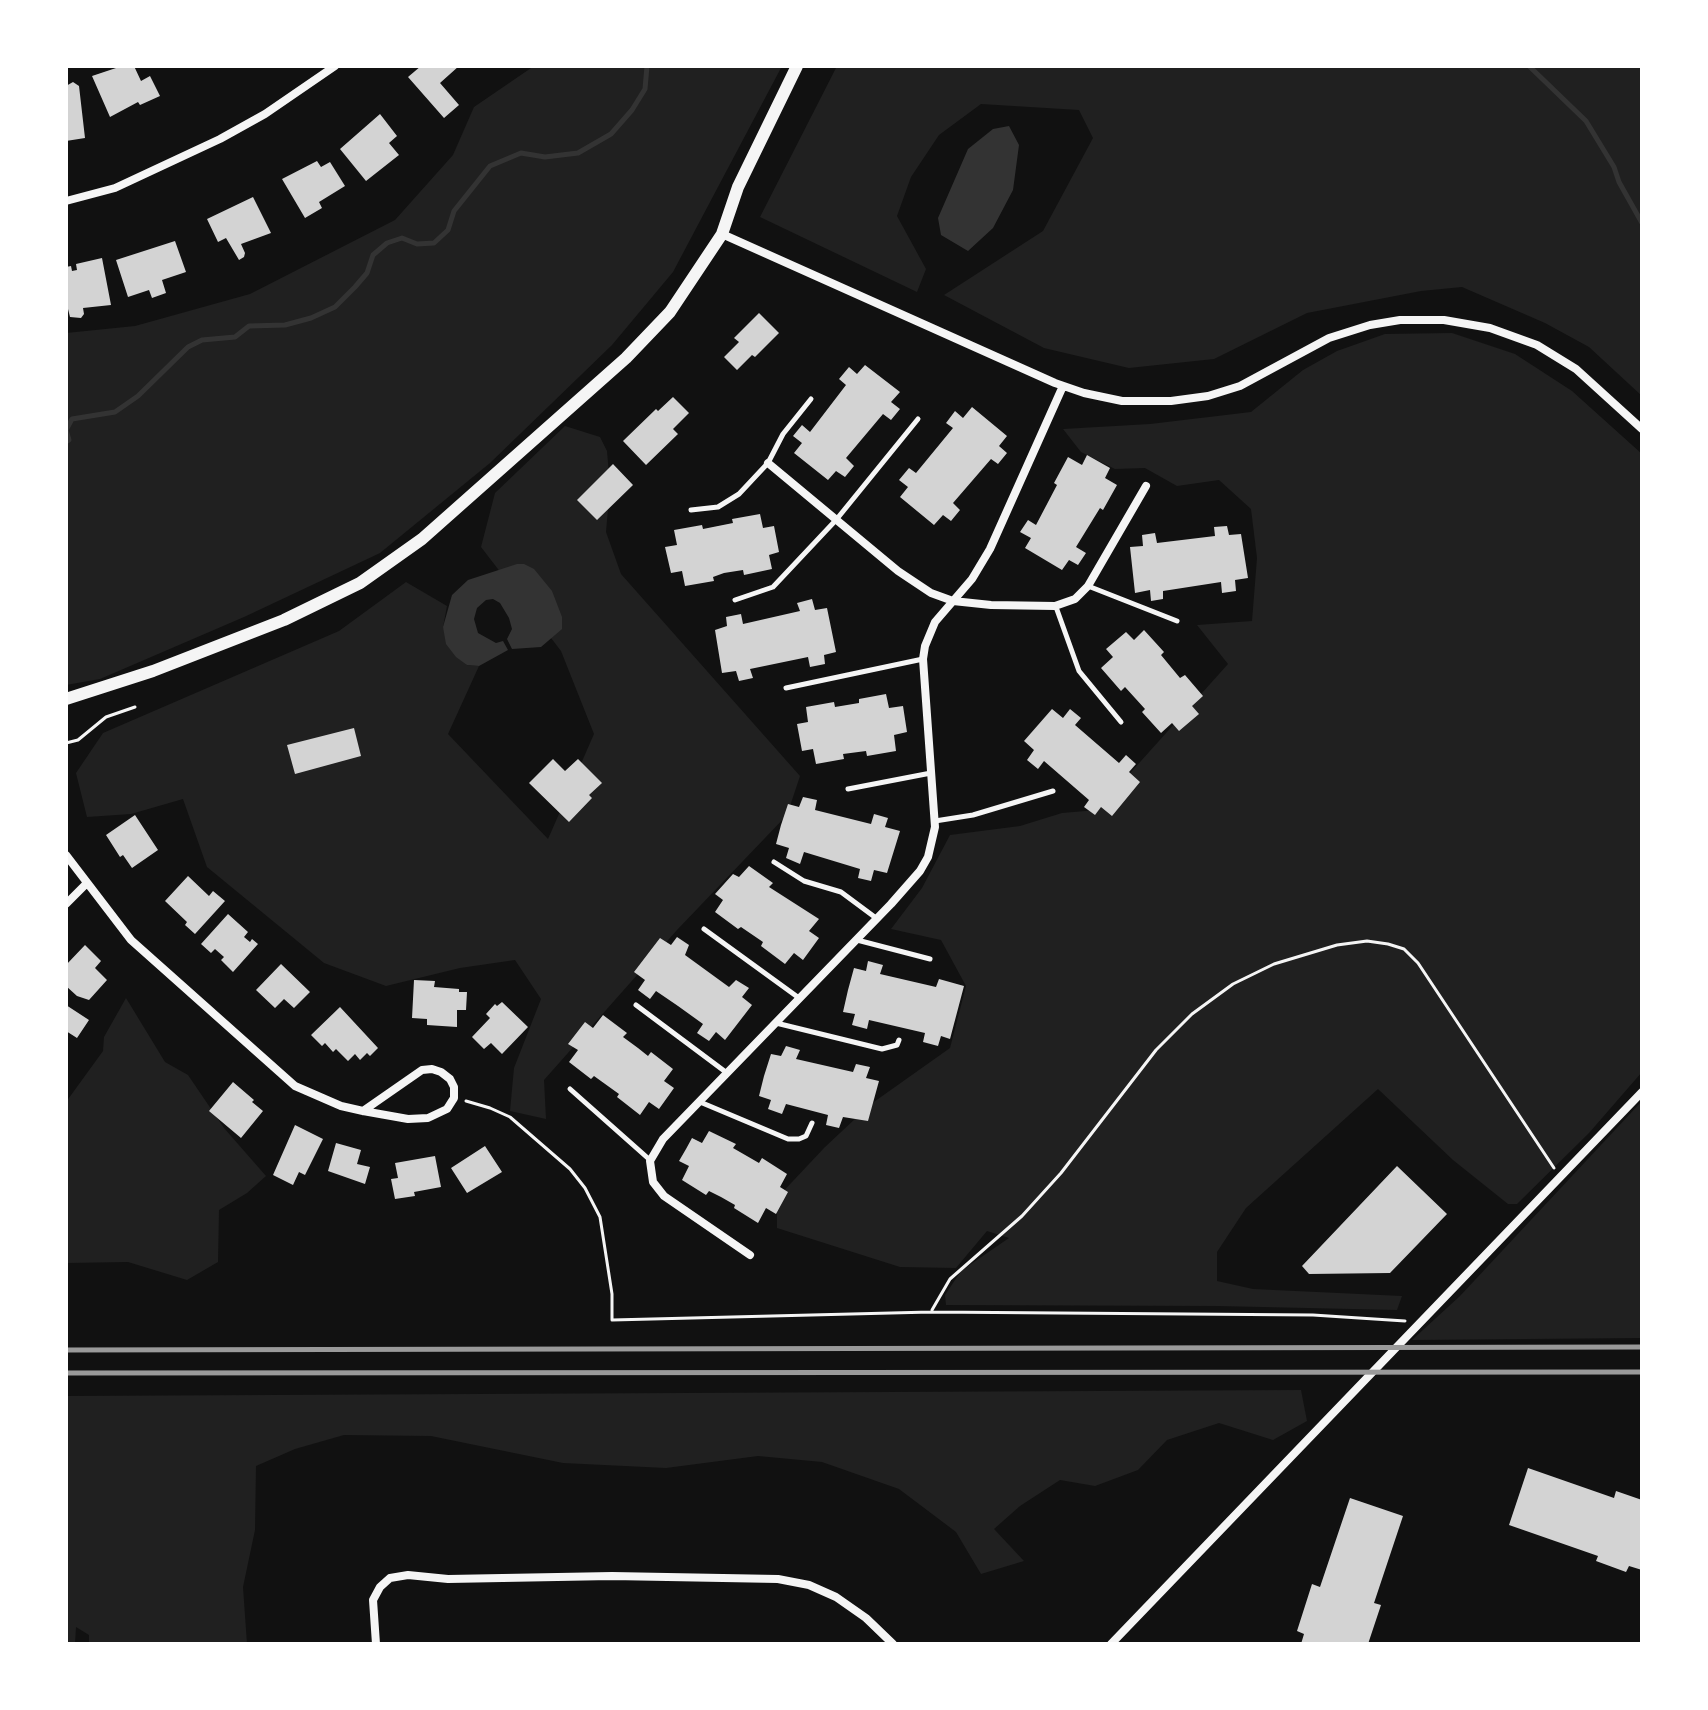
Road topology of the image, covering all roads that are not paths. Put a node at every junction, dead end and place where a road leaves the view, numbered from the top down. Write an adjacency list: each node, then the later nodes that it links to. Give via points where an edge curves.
1 (335, 66): 3 (street, via 220,139 115,188)
2 (797, 66): 4 (street, via 738,187)
3 (66, 201)
4 (722, 234): 5 (street); 20 (street, via 670,312 626,358 422,539 360,583 296,615)
5 (1063, 386): 8 (street, via 1122,401 1208,396 1240,386 1329,338 1400,320 1444,320 1490,328 1537,345 1576,369); 15 (street, via 990,549)
6 (811, 399): 9 (lane)
7 (918, 419): 12 (lane)
8 (1642, 429)
9 (768, 463): 11 (lane, via 739,494 718,507); 12 (street)
10 (1146, 486): 13 (street)
11 (691, 510)
12 (836, 520): 14 (lane, via 773,587); 15 (street, via 898,571)
13 (1088, 586): 16 (street, via 1075,599); 17 (lane)
14 (735, 600)
15 (953, 601): 16 (street); 18 (street, via 929,633)
16 (1055, 606): 21 (lane, via 1079,671)
17 (1177, 621)
18 (923, 659): 19 (lane); 22 (street)
19 (786, 688)
20 (66, 699)
21 (1121, 722)
22 (932, 772): 23 (lane); 25 (street)
23 (848, 789)
24 (1053, 791): 25 (lane)
25 (935, 821): 30 (street, via 920,871)
26 (66, 855): 28 (street)
27 (774, 862): 30 (lane, via 804,881 841,892)
28 (86, 884): 29 (street); 42 (street, via 131,940 295,1086)
29 (66, 904)
30 (877, 919): 32 (street)
31 (704, 929): 34 (lane)
32 (856, 939): 33 (lane); 34 (street)
33 (930, 959)
34 (799, 998): 36 (street)
35 (636, 1005): 38 (lane)
36 (775, 1023): 37 (lane, via 882,1049); 38 (street)
37 (899, 1040)
38 (727, 1073): 41 (street)
39 (570, 1089): 44 (lane)
40 (1642, 1092): 48 (street)
41 (699, 1102): 43 (lane, via 788,1139 806,1136); 44 (street, via 663,1139)
42 (363, 1111): 42 (street, via 428,1118 447,1109 454,1087 432,1069 422,1070)
43 (812, 1123)
44 (650, 1161): 45 (street, via 653,1182 664,1196)
45 (750, 1255)
46 (376, 1644): 47 (street, via 373,1600 390,1578 408,1575 778,1579 836,1597)
47 (893, 1644)
48 (1111, 1644)

